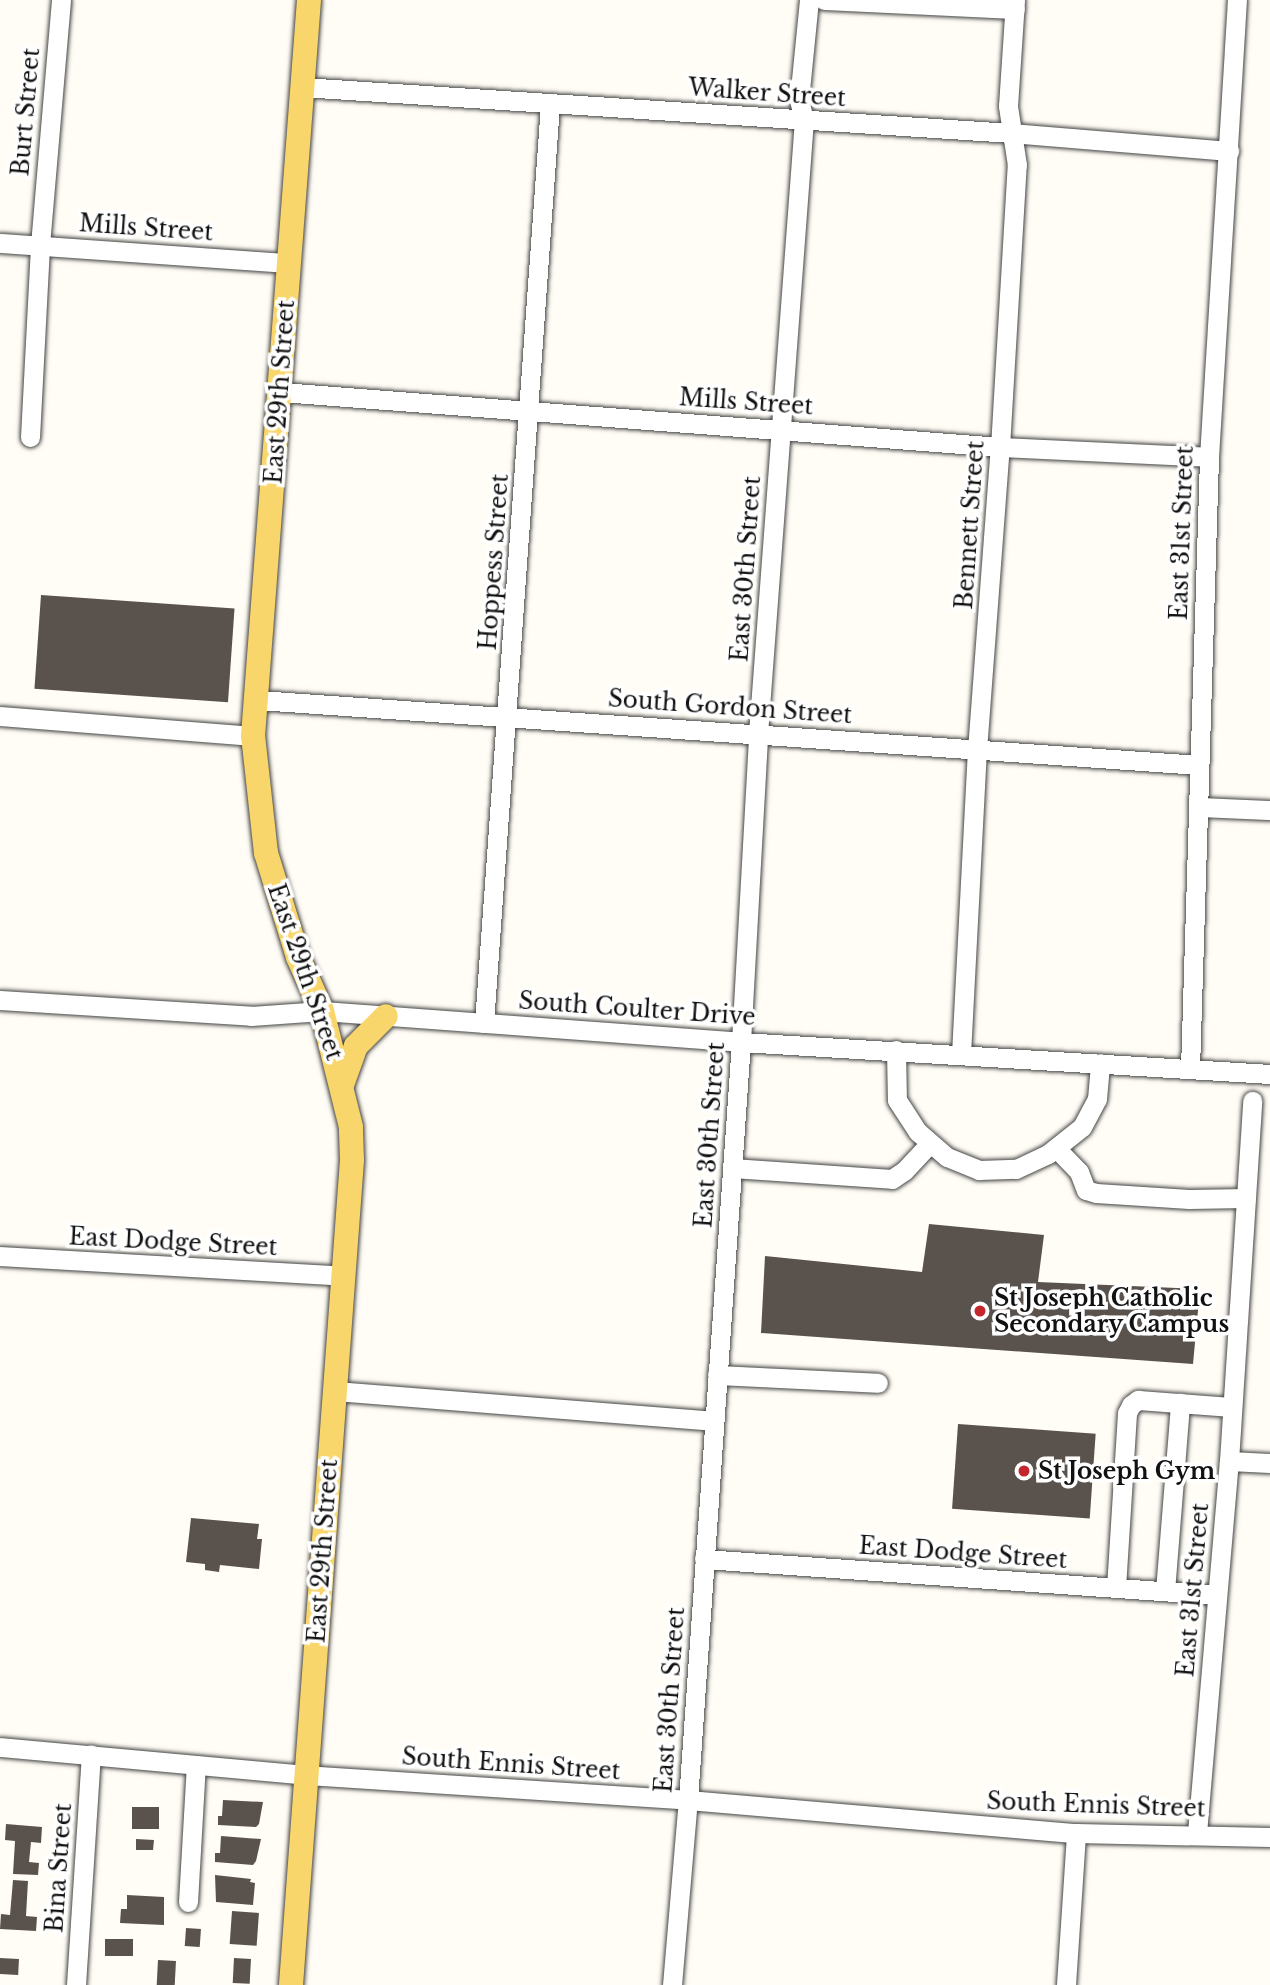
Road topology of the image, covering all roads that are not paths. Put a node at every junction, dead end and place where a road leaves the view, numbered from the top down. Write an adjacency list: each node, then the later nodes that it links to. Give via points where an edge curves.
1 (61, 0): 13 (street, Burt Street)
2 (309, 0): 7 (main road, East 29th Street)
3 (809, 0): 9 (street, East 30th Street, via 799,100)
4 (824, 0): 6 (street)
5 (1237, 0): 11 (street, East 31st Street)
6 (1015, 5): 10 (street, Bennett Street, via 1008,106)
7 (302, 87): 8 (street, Walker Street); 14 (main road, East 29th Street)
8 (550, 104): 9 (street, Walker Street); 16 (street, Hoppess Street)
9 (804, 120): 10 (street, Walker Street); 17 (street, East 30th Street)
10 (1011, 133): 11 (street, Walker Street); 19 (street, Bennett Street, via 1017,165)
11 (1229, 151): 20 (street, East 31st Street)
12 (0, 243): 13 (street, Mills Street)
13 (40, 245): 14 (street, Mills Street); 18 (street, Burt Street)
14 (289, 263): 15 (main road, East 29th Street)
15 (281, 392): 16 (street, Mills Street); 21 (main road, East 29th Street)
16 (530, 413): 17 (street, Mills Street); 22 (street, Hoppess Street)
17 (781, 428): 19 (street, Mills Street); 24 (street, East 30th Street)
18 (30, 437)
19 (1000, 447): 20 (street, Mills Street); 26 (street, Bennett Street)
20 (1209, 457): 27 (street, East 31st Street)
21 (258, 700): 22 (street, South Gordon Street); 25 (main road, East 29th Street)
22 (508, 715): 24 (street, South Gordon Street); 33 (street, Hoppess Street)
23 (0, 716): 25 (street)
24 (758, 734): 26 (street, South Gordon Street); 34 (street, East 30th Street)
25 (253, 736): 31 (main road, East 29th Street, via 266,853 298,957)
26 (977, 750): 27 (street, South Gordon Street); 36 (street, Bennett Street)
27 (1199, 765): 28 (street, East 31st Street)
28 (1198, 807): 29 (street); 38 (street, East 31st Street)
29 (1270, 810)
30 (0, 1000): 31 (street, South Coulter Drive, via 251,1016)
31 (322, 1011): 32 (street, South Coulter Drive); 40 (main road, East 29th Street)
32 (386, 1016): 33 (street, South Coulter Drive); 40 (main road, via 356,1046)
33 (484, 1023): 34 (street, South Coulter Drive)
34 (741, 1042): 35 (street, South Coulter Drive); 44 (street, East 30th Street)
35 (896, 1051): 36 (street, South Coulter Drive); 42 (street, via 897,1100)
36 (961, 1054): 37 (street, South Coulter Drive)
37 (1100, 1063): 38 (street, South Coulter Drive); 43 (street, via 1097,1099 1082,1127)
38 (1189, 1069): 39 (street, South Coulter Drive)
39 (1270, 1074)
40 (342, 1086): 47 (main road, East 29th Street, via 352,1160)
41 (1252, 1101): 45 (street, East 31st Street)
42 (930, 1143): 43 (street, via 947,1157 979,1170 1016,1169); 44 (street, via 892,1179)
43 (1056, 1148): 45 (street, via 1079,1172 1086,1190 1096,1193)
44 (732, 1168): 48 (street, East 30th Street)
45 (1246, 1198): 52 (street, East 31st Street)
46 (0, 1256): 47 (street, East Dodge Street)
47 (343, 1276): 50 (main road, East 29th Street)
48 (717, 1375): 49 (street); 53 (street, East 30th Street)
49 (878, 1383)
50 (335, 1391): 53 (street); 63 (main road, East 29th Street)
51 (1180, 1403): 52 (street); 57 (street, via 1138,1400 1127,1413); 58 (street)
52 (1232, 1406): 54 (street, East 31st Street)
53 (713, 1421): 56 (street, East 30th Street)
54 (1229, 1461): 55 (street); 59 (street, East 31st Street)
55 (1270, 1463)
56 (704, 1559): 57 (street, East Dodge Street); 64 (street, East 30th Street)
57 (1116, 1588): 58 (street, East Dodge Street)
58 (1165, 1591): 59 (street, East Dodge Street)
59 (1217, 1595): 66 (street, East 31st Street)
60 (0, 1747): 61 (street, South Ennis Street)
61 (91, 1754): 62 (street, South Ennis Street); 69 (street, Bina Street)
62 (196, 1765): 63 (street, South Ennis Street); 68 (street)
63 (305, 1775): 64 (street, South Ennis Street); 70 (main road, East 29th Street)
64 (688, 1800): 65 (street, South Ennis Street); 71 (street, East 30th Street)
65 (1076, 1833): 66 (street, South Ennis Street); 72 (street)
66 (1197, 1833): 67 (street, South Ennis Street)
67 (1270, 1837)
68 (188, 1902)
69 (76, 1985)
70 (291, 1985)
71 (672, 1985)
72 (1066, 1985)

